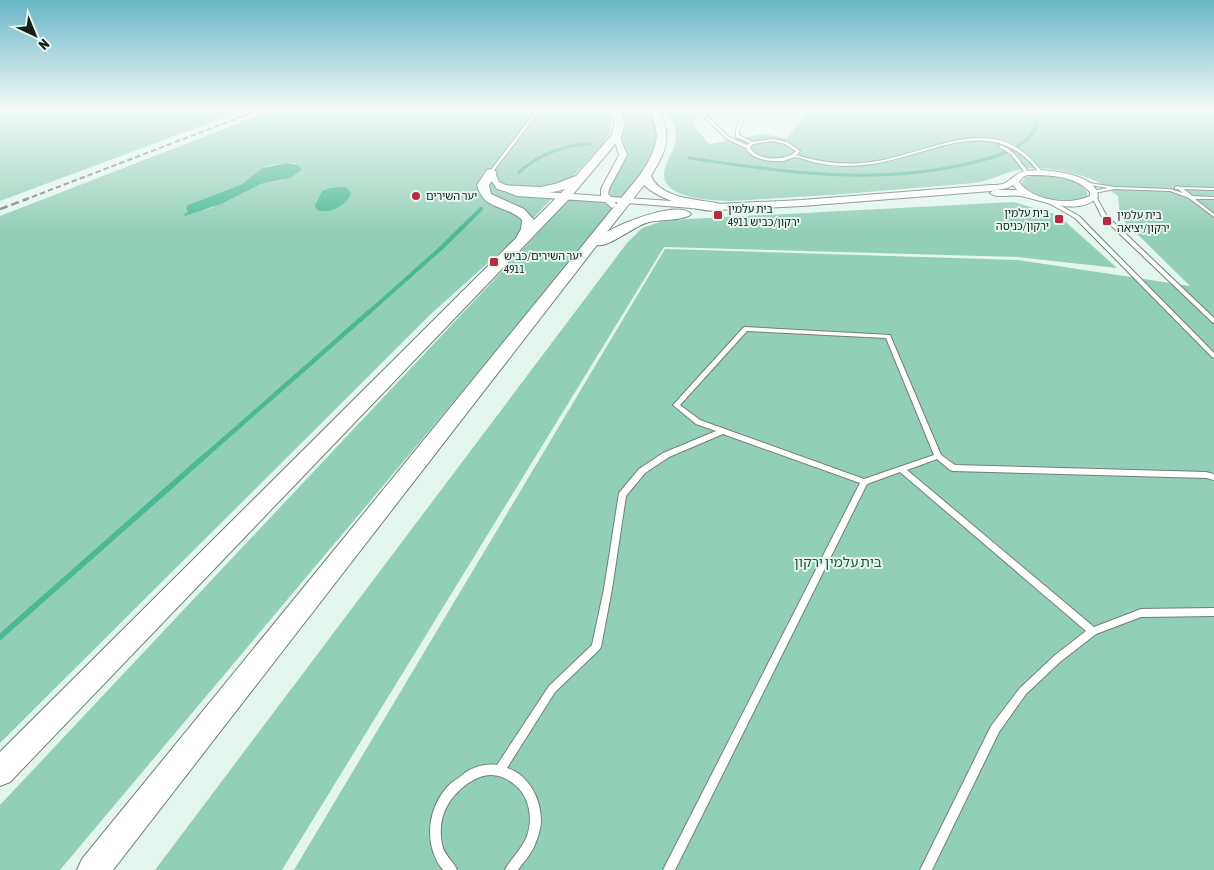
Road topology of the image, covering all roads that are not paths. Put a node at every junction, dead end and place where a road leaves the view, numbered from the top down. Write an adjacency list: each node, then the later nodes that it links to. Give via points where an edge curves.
1 (507, 151): 11 (lane)
2 (604, 151): 14 (main road)
3 (622, 151): 29 (street, via 623,155 606,184 604,194)
4 (660, 151): 15 (main road)
5 (750, 151): 10 (lane, via 767,159)
6 (797, 151): 10 (lane)
7 (917, 151): 10 (lane, via 874,163 834,165)
8 (1009, 151): 12 (lane)
9 (1018, 151): 13 (lane)
10 (794, 156)
11 (491, 172): 18 (street, via 492,179); 33 (main road, via 483,185 486,196 519,211 528,220)
12 (1028, 173): 13 (street); 16 (street)
13 (1041, 173): 17 (street, via 1061,175)
14 (584, 174): 18 (main road, via 569,184 547,190); 24 (main road)
15 (645, 176): 29 (main road); 30 (main road, via 648,184 666,194)
16 (1016, 179): 25 (street, via 1016,186); 30 (street, via 1005,186 990,188)
17 (1083, 183): 20 (lane); 23 (street)
18 (501, 187): 24 (street, via 525,194)
19 (1178, 187): 21 (lane); 22 (lane); 26 (lane)
20 (1115, 188): 22 (lane); 23 (lane)
21 (1214, 188)
22 (1170, 190): 26 (lane)
23 (1094, 194): 28 (street, via 1082,203); 35 (lane, via 1104,216)
24 (565, 196): 29 (street); 33 (main road)
25 (1036, 197): 28 (street); 31 (street, via 989,193 724,215)
26 (1190, 197): 27 (lane); 32 (lane)
27 (1214, 198)
28 (1046, 200): 36 (lane, via 1077,217)
29 (618, 203): 30 (street); 31 (street); 34 (main road)
30 (717, 207)
31 (685, 214): 34 (main road, via 637,220 597,244)
32 (1214, 216)
33 (521, 242): 45 (main road)
34 (581, 258): 47 (main road)
35 (1214, 321)
36 (1214, 356)
37 (723, 431): 38 (lane, via 698,422 676,405 745,329 888,336); 41 (lane); 44 (lane, via 666,455 642,471 622,495 596,647 552,689)
38 (938, 456): 39 (lane); 40 (lane, via 953,468)
39 (901, 469): 41 (lane); 43 (lane)
40 (1214, 477)
41 (864, 482): 49 (lane)
42 (1214, 612): 43 (lane, via 1141,613)
43 (1093, 631): 50 (lane, via 1023,691 995,729)
44 (499, 770): 46 (lane, via 474,773 458,782 444,798 437,814 434,841); 48 (lane, via 516,777 526,786 536,810 534,836 525,855)
45 (0, 772)
46 (444, 868)
47 (93, 870)
48 (511, 870)
49 (669, 870)
50 (926, 870)

